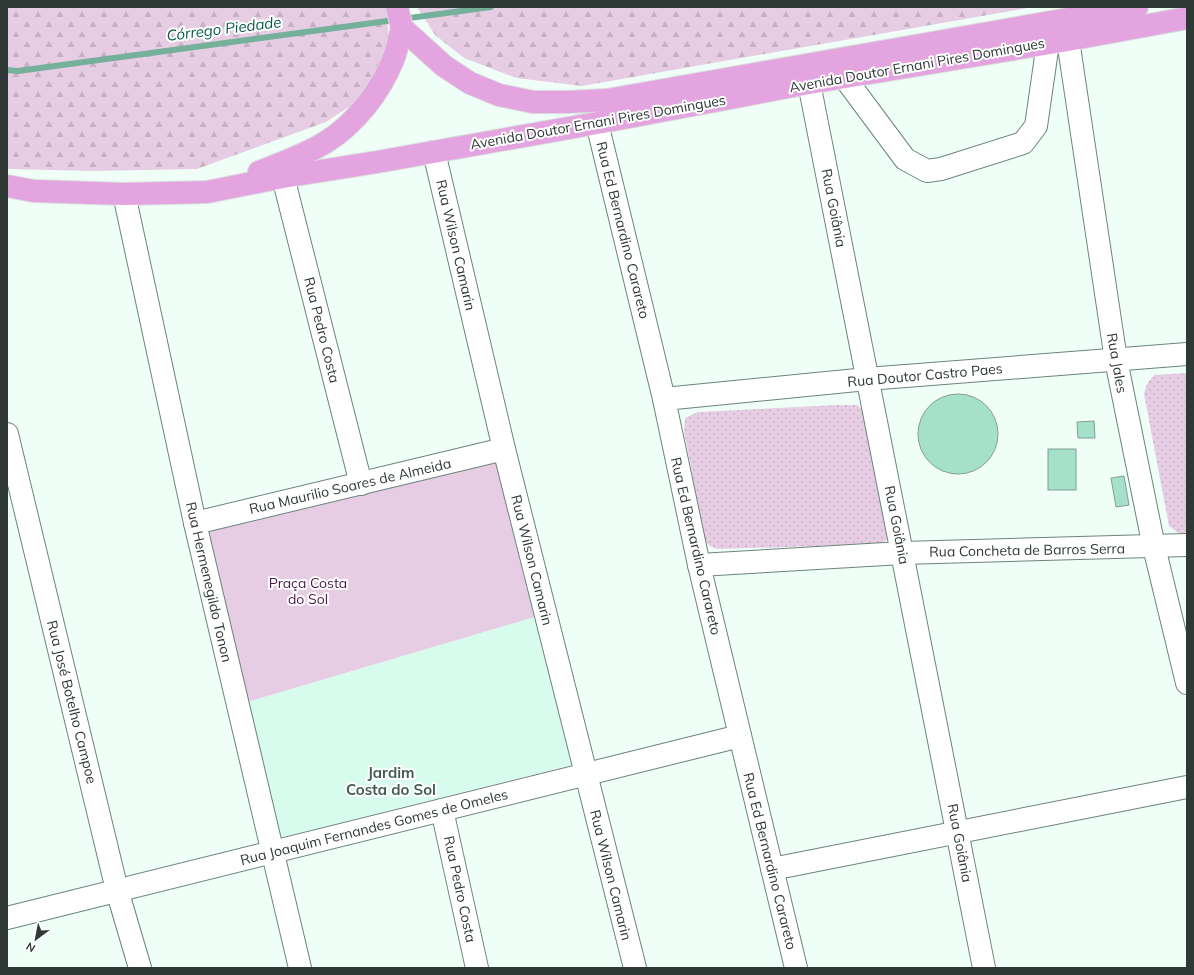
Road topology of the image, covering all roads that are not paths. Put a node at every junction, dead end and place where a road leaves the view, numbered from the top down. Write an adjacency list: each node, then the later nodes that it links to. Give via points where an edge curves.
1 (1137, 7): 3 (main road, Avenida Doutor Ernani Pires Domingues, via 607,100 567,102 533,102 499,95 470,83 444,66)
2 (1187, 18): 4 (main road, Avenida Doutor Ernani Pires Domingues)
3 (400, 19): 12 (main road, via 393,60 381,83 345,128 326,142 279,164)
4 (1058, 42): 5 (main road, Avenida Doutor Ernani Pires Domingues); 5 (street, via 1036,126 1023,143 941,169 927,171 906,159); 16 (street, Rua Jales)
5 (844, 77): 6 (main road, Avenida Doutor Ernani Pires Domingues)
6 (809, 83): 7 (main road, Avenida Doutor Ernani Pires Domingues); 17 (street, Rua Goiânia)
7 (597, 123): 8 (main road, Avenida Doutor Ernani Pires Domingues); 18 (street, Rua Ed Bernardino Carareto)
8 (434, 152): 9 (main road, Avenida Doutor Ernani Pires Domingues); 20 (street, Rua Wilson Camarin)
9 (284, 177): 12 (main road, Avenida Doutor Ernani Pires Domingues); 21 (street, Rua Pedro Costa)
10 (7, 186): 11 (main road, Avenida Doutor Ernani Pires Domingues)
11 (34, 191): 13 (main road); 14 (main road, Avenida Doutor Ernani Pires Domingues)
12 (208, 192): 14 (main road, Avenida Doutor Ernani Pires Domingues)
13 (7, 194)
14 (124, 194): 22 (street, Rua Hermenegildo Tonon)
15 (1187, 354): 16 (street, Rua Doutor Castro Paes)
16 (1116, 360): 17 (street, Rua Doutor Castro Paes); 24 (street, Rua Jales)
17 (867, 379): 18 (street, Rua Doutor Castro Paes); 25 (street, Rua Goiânia)
18 (664, 399): 26 (street, Rua Ed Bernardino Carareto)
19 (7, 434): 35 (street, Rua José Botelho Campoe)
20 (504, 449): 21 (street, Rua Maurilio Soares de Almeida); 29 (street, Rua Wilson Camarin)
21 (361, 484): 22 (street, Rua Maurilio Soares de Almeida)
22 (195, 523): 33 (street, Rua Hermenegildo Tonon)
23 (1187, 546): 24 (street, Rua Concheta de Barros Serra)
24 (1154, 547): 25 (street, Rua Concheta de Barros Serra); 27 (street, Rua Jales)
25 (902, 553): 26 (street, Rua Concheta de Barros Serra); 32 (street, Rua Goiânia)
26 (699, 564): 28 (street, Rua Ed Bernardino Carareto)
27 (1187, 683)
28 (740, 736): 29 (street, Rua Joaquim Fernandes Gomes de Omeles); 34 (street, Rua Ed Bernardino Carareto)
29 (586, 775): 31 (street, Rua Joaquim Fernandes Gomes de Omeles); 40 (street, Rua Wilson Camarin)
30 (1187, 787): 32 (street)
31 (442, 810): 33 (street, Rua Joaquim Fernandes Gomes de Omeles); 39 (street, Rua Pedro Costa)
32 (957, 832): 34 (street); 42 (street, Rua Goiânia)
33 (273, 852): 35 (street, Rua Joaquim Fernandes Gomes de Omeles); 38 (street, Rua Hermenegildo Tonon)
34 (772, 869): 41 (street, Rua Ed Bernardino Carareto)
35 (117, 890): 36 (street, Rua Joaquim Fernandes Gomes de Omeles); 37 (street, Rua José Botelho Campoe)
36 (7, 918)
37 (140, 968)
38 (300, 968)
39 (477, 968)
40 (634, 968)
41 (796, 968)
42 (984, 968)

